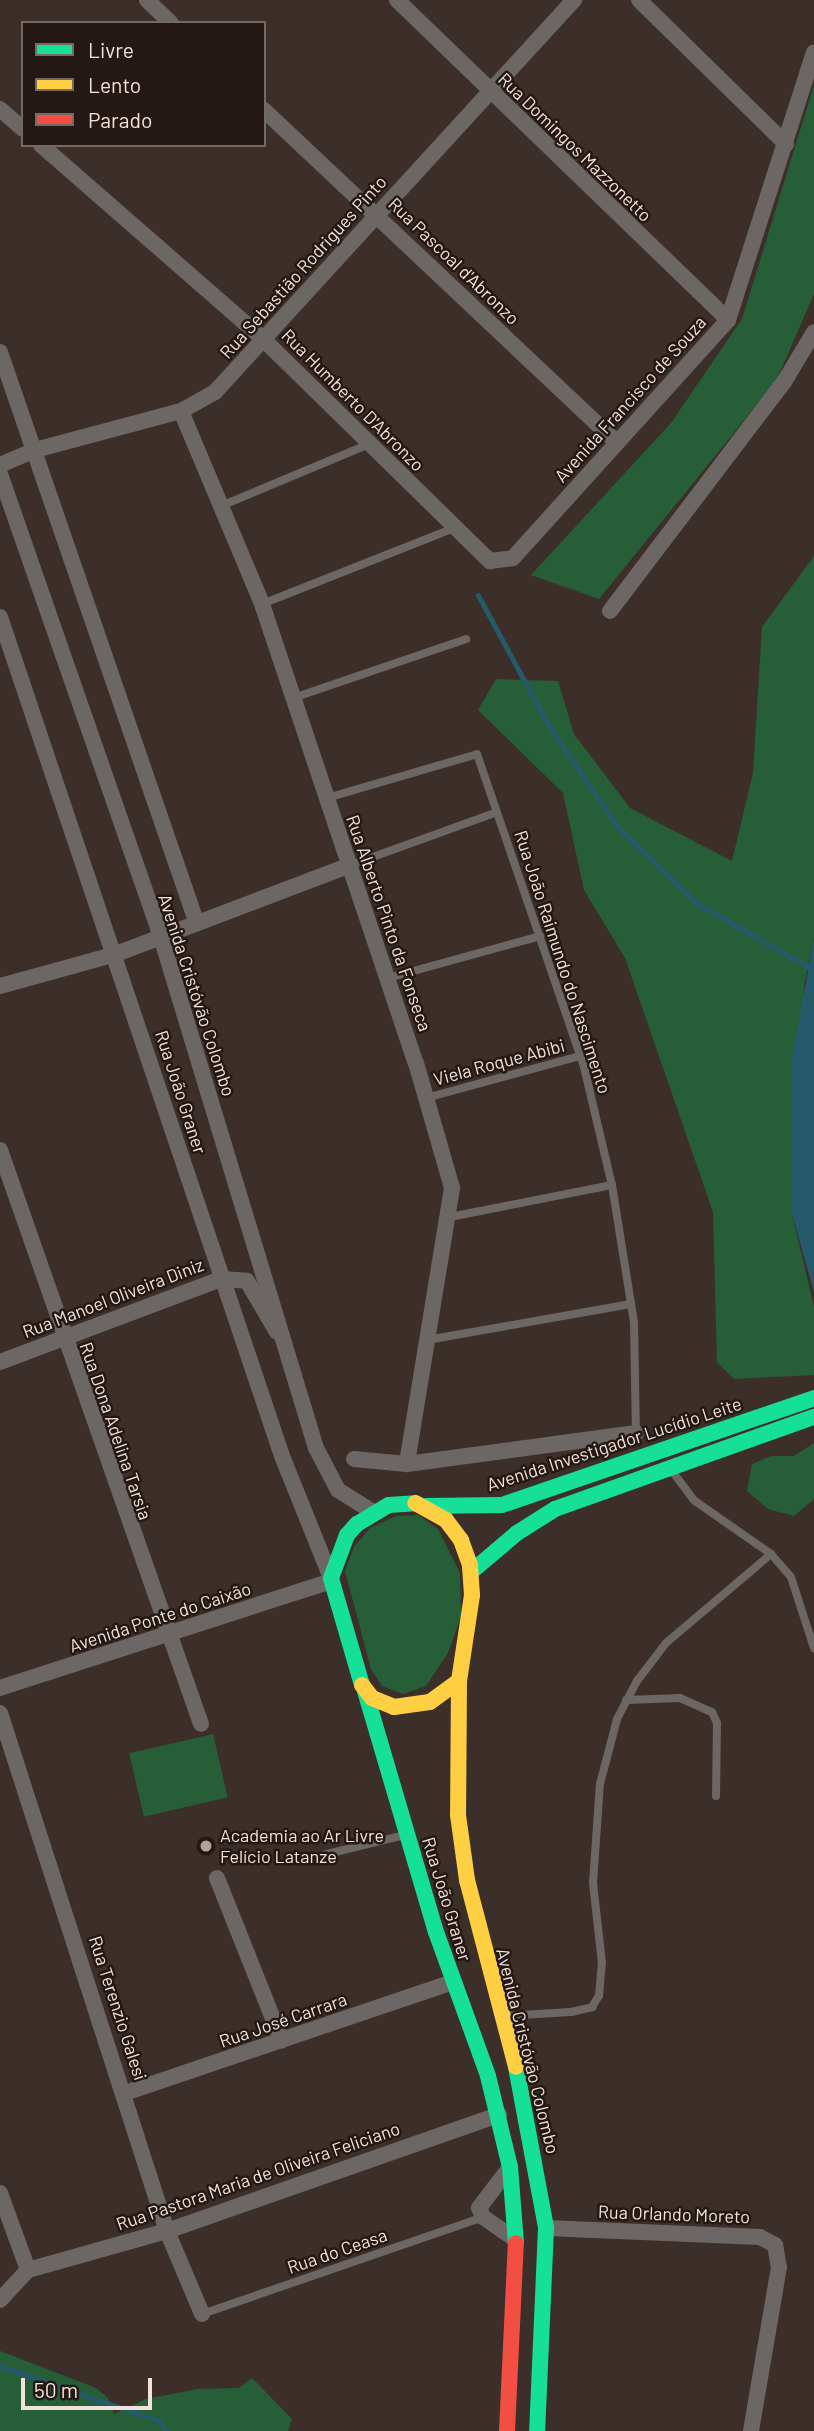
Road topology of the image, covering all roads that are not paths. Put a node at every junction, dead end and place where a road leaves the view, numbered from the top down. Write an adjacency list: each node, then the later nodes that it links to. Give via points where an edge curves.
1 (146, 0): 5 (street)
2 (397, 0): 7 (street, Rua Domingos Mazzonetto)
3 (574, 0): 7 (street, Rua Sebastião Rodrigues Pinto)
4 (639, 0): 11 (street)
5 (169, 21)
6 (814, 52): 11 (street, Avenida Francisco de Souza)
7 (490, 93): 13 (street, Rua Sebastião Rodrigues Pinto); 14 (street, Rua Domingos Mazzonetto)
8 (0, 109): 10 (street)
9 (266, 112): 13 (street, Rua Pascoal d'Abronzo)
10 (21, 127)
11 (786, 144): 14 (street, Avenida Francisco de Souza)
12 (43, 147): 16 (street, Rua Humberto D'Abronzo)
13 (376, 214): 16 (street, Rua Sebastião Rodrigues Pinto); 19 (street, Rua Pascoal d'Abronzo)
14 (729, 320): 19 (street, Avenida Francisco de Souza)
15 (814, 332): 28 (street, via 784,382)
16 (263, 339): 18 (street, Rua Sebastião Rodrigues Pinto, via 215,393); 20 (street, Rua Humberto D'Abronzo)
17 (0, 352): 21 (street, Avenida Cristóvão Colombo)
18 (181, 411): 21 (street, Rua Sebastião Rodrigues Pinto); 24 (street, Rua Alberto Pinto da Fonseca)
19 (616, 442): 26 (street, Avenida Francisco de Souza)
20 (369, 444): 24 (lane); 25 (street, Rua Humberto D'Abronzo)
21 (35, 450): 22 (street, Rua Sebastião Rodrigues Pinto); 35 (street, Avenida Cristóvão Colombo)
22 (0, 465)
23 (0, 474): 37 (street, Avenida Cristóvão Colombo)
24 (221, 506): 27 (street, Rua Alberto Pinto da Fonseca)
25 (454, 528): 26 (street, Rua Humberto D'Abronzo, via 490,561); 27 (lane)
26 (513, 558)
27 (262, 604): 31 (street, Rua Alberto Pinto da Fonseca)
28 (610, 611)
29 (0, 617): 38 (street, Rua João Graner)
30 (466, 639): 31 (lane)
31 (293, 698): 32 (street, Rua Alberto Pinto da Fonseca)
32 (327, 798): 33 (lane, Rua João Raimundo do Nascimento, via 477,754); 34 (street, Rua Alberto Pinto da Fonseca)
33 (497, 812): 34 (lane); 36 (lane, Rua João Raimundo do Nascimento)
34 (348, 866): 35 (street); 39 (street, Rua Alberto Pinto da Fonseca)
35 (196, 921): 37 (street)
36 (540, 936): 39 (lane); 41 (lane, Rua João Raimundo do Nascimento)
37 (161, 937): 38 (street); 50 (street, Avenida Cristóvão Colombo)
38 (116, 954): 40 (street); 46 (street, Rua João Graner)
39 (388, 978): 42 (street, Rua Alberto Pinto da Fonseca)
40 (0, 986)
41 (580, 1056): 42 (lane, Viela Roque Abibi); 44 (lane, Rua João Raimundo do Nascimento)
42 (426, 1098): 45 (street, Rua Alberto Pinto da Fonseca, via 452,1188)
43 (0, 1150): 48 (street, Rua Dona Adelina Tarsia)
44 (612, 1185): 45 (lane); 47 (lane, Rua João Raimundo do Nascimento)
45 (450, 1217): 49 (street, Rua Alberto Pinto da Fonseca)
46 (221, 1279): 48 (street, Rua Manoel Oliveira Diniz); 50 (street, Rua Manoel Oliveira Diniz, via 247,1281); 62 (street, Rua João Graner, via 282,1456)
47 (631, 1304): 49 (lane); 54 (lane, Rua João Raimundo do Nascimento)
48 (62, 1336): 51 (street, Rua Manoel Oliveira Diniz); 63 (street, Rua Dona Adelina Tarsia)
49 (424, 1341): 56 (street, Rua Alberto Pinto da Fonseca)
50 (287, 1348): 59 (street, Avenida Cristóvão Colombo, via 327,1472 338,1490)
51 (0, 1362)
52 (813, 1398): 58 (main road, Avenida Investigador Lucídio Leite, via 502,1505)
53 (814, 1417): 57 (main road)
54 (636, 1433): 56 (street)
55 (354, 1459): 56 (street)
56 (407, 1464)
57 (670, 1469): 60 (lane, via 695,1501); 61 (main road, via 555,1509 517,1533)
58 (422, 1506): 59 (main road, via 389,1505); 61 (main road, via 454,1529 467,1552)
59 (373, 1512): 62 (main road, via 347,1535)
60 (772, 1554): 64 (lane, via 791,1577); 68 (lane, via 666,1643)
61 (471, 1572): 65 (main road, via 472,1595)
62 (331, 1579): 63 (street, Avenida Ponte do Caixão); 67 (main road)
63 (167, 1637): 66 (street, Avenida Ponte do Caixão); 70 (street, Rua Dona Adelina Tarsia)
64 (814, 1648)
65 (459, 1681): 67 (main road, via 430,1702 410,1708 382,1704); 76 (main road, Avenida Cristóvão Colombo, via 458,1815 467,1880)
66 (0, 1688)
67 (365, 1691): 72 (main road, Rua João Graner)
68 (626, 1700): 71 (lane, via 680,1698 712,1712 718,1723); 76 (lane, via 600,1776 593,1883 602,1963 598,1996 592,2007 571,2012)
69 (0, 1713): 78 (street, Rua Terenzio Galesi)
70 (201, 1724)
71 (716, 1796)
72 (408, 1835): 73 (lane); 75 (main road, Rua João Graner)
73 (307, 1859)
74 (217, 1878): 77 (street)
75 (452, 1982): 77 (street, Rua José Carrara); 79 (main road, Rua João Graner)
76 (502, 2017): 83 (main road, Avenida Cristóvão Colombo, via 520,2082)
77 (282, 2041): 78 (street, Rua José Carrara)
78 (125, 2093): 84 (street, Rua Terenzio Galesi)
79 (499, 2115): 80 (main road); 84 (street, Rua Pastora Maria de Oliveira Feliciano)
80 (510, 2167): 82 (street, via 479,2208); 85 (main road)
81 (0, 2193): 86 (street)
82 (483, 2217): 85 (street); 88 (lane, Rua do Ceasa)
83 (547, 2228): 90 (main road, Avenida Cristóvão Colombo); 91 (street, Rua Orlando Moreto, via 760,2237 775,2245 779,2267)
84 (167, 2231): 86 (street, Rua Pastora Maria de Oliveira Feliciano); 88 (street, Rua Terenzio Galesi)
85 (516, 2240): 89 (main road)
86 (28, 2270): 87 (street)
87 (0, 2300)
88 (202, 2314)
89 (507, 2431)
90 (537, 2431)
91 (751, 2431)

